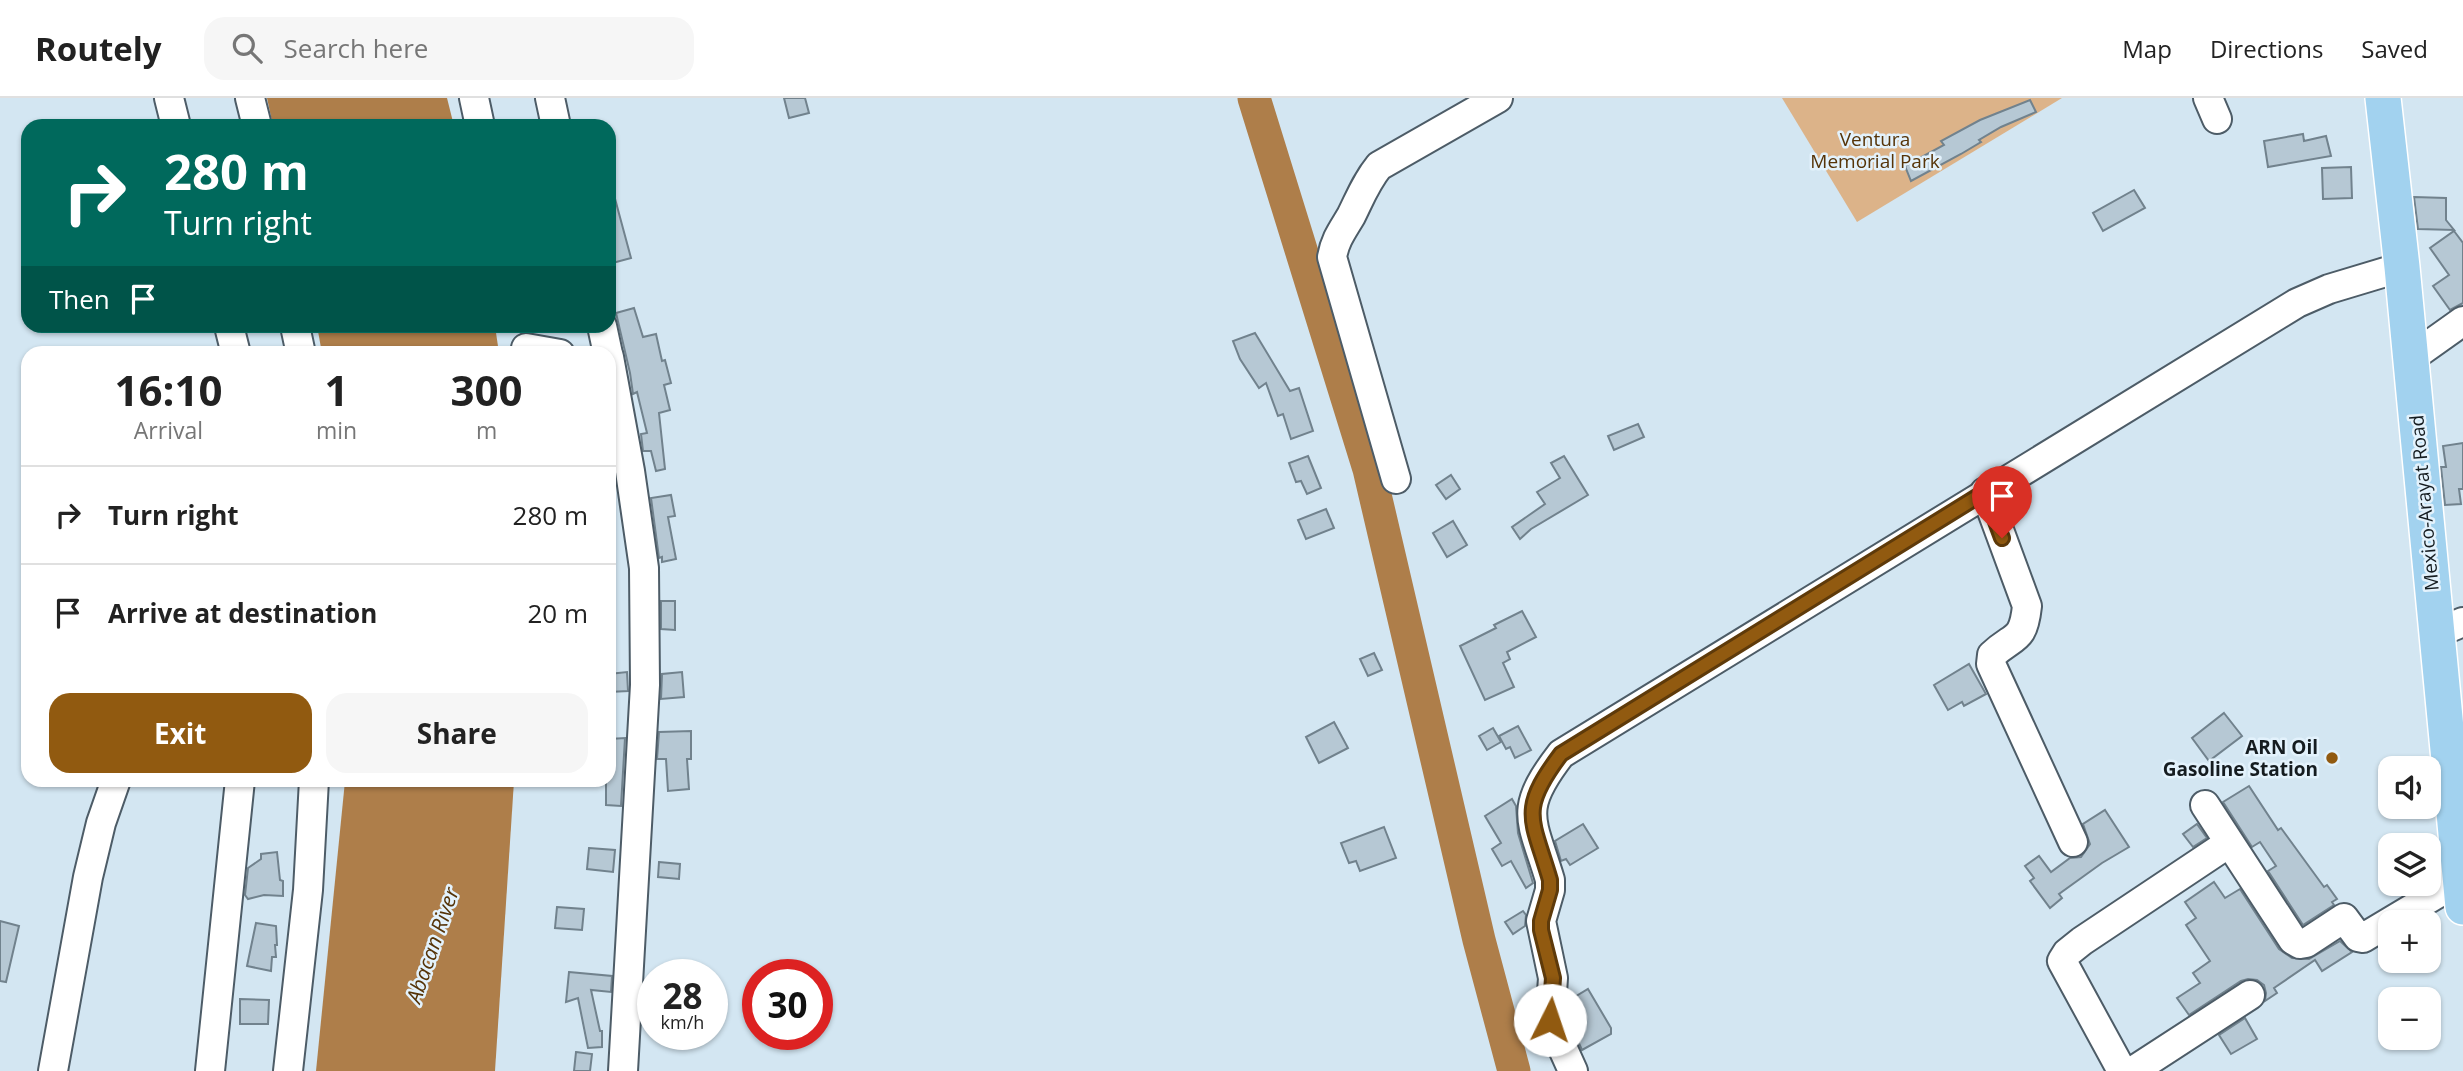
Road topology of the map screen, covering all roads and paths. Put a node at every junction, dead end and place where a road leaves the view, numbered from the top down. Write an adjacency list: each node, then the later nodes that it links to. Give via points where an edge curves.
1 (169, 98): 7 (street)
2 (250, 98): 8 (street)
3 (474, 98): 9 (street)
4 (550, 98): 10 (street)
5 (1498, 98): 15 (street, via 1379,166 1336,238 1332,257)
6 (2383, 98): 11 (main road, Mexico-Arayat Road)
7 (174, 119)
8 (255, 119)
9 (478, 119)
10 (554, 119)
11 (2402, 267): 13 (main road, Mexico-Arayat Road); 16 (street, via 2297,303)
12 (2463, 321): 13 (street)
13 (2411, 358): 17 (main road, Mexico-Arayat Road)
14 (616, 396): 29 (street, via 644,568 645,685)
15 (1396, 479)
16 (1985, 492): 22 (street, via 2027,606 2025,626 1995,652 1991,664); 30 (street, via 1561,754 1547,772 1531,810 1550,880 1541,930 1553,978 1550,1020)
17 (2450, 628): 24 (main road, Mexico-Arayat Road)
18 (114, 787): 26 (street, via 88,877)
19 (239, 787): 27 (street)
20 (314, 787): 28 (street, via 308,890)
21 (2205, 805): 23 (street)
22 (2073, 842)
23 (2228, 843): 24 (street, via 2300,944 2344,918 2363,938); 31 (street, via 2082,941 2063,961)
24 (2461, 894)
25 (2250, 995): 32 (street)
26 (53, 1071)
27 (210, 1071)
28 (288, 1071)
29 (623, 1071)
30 (1573, 1071)
31 (2122, 1071)
32 (2133, 1071)

